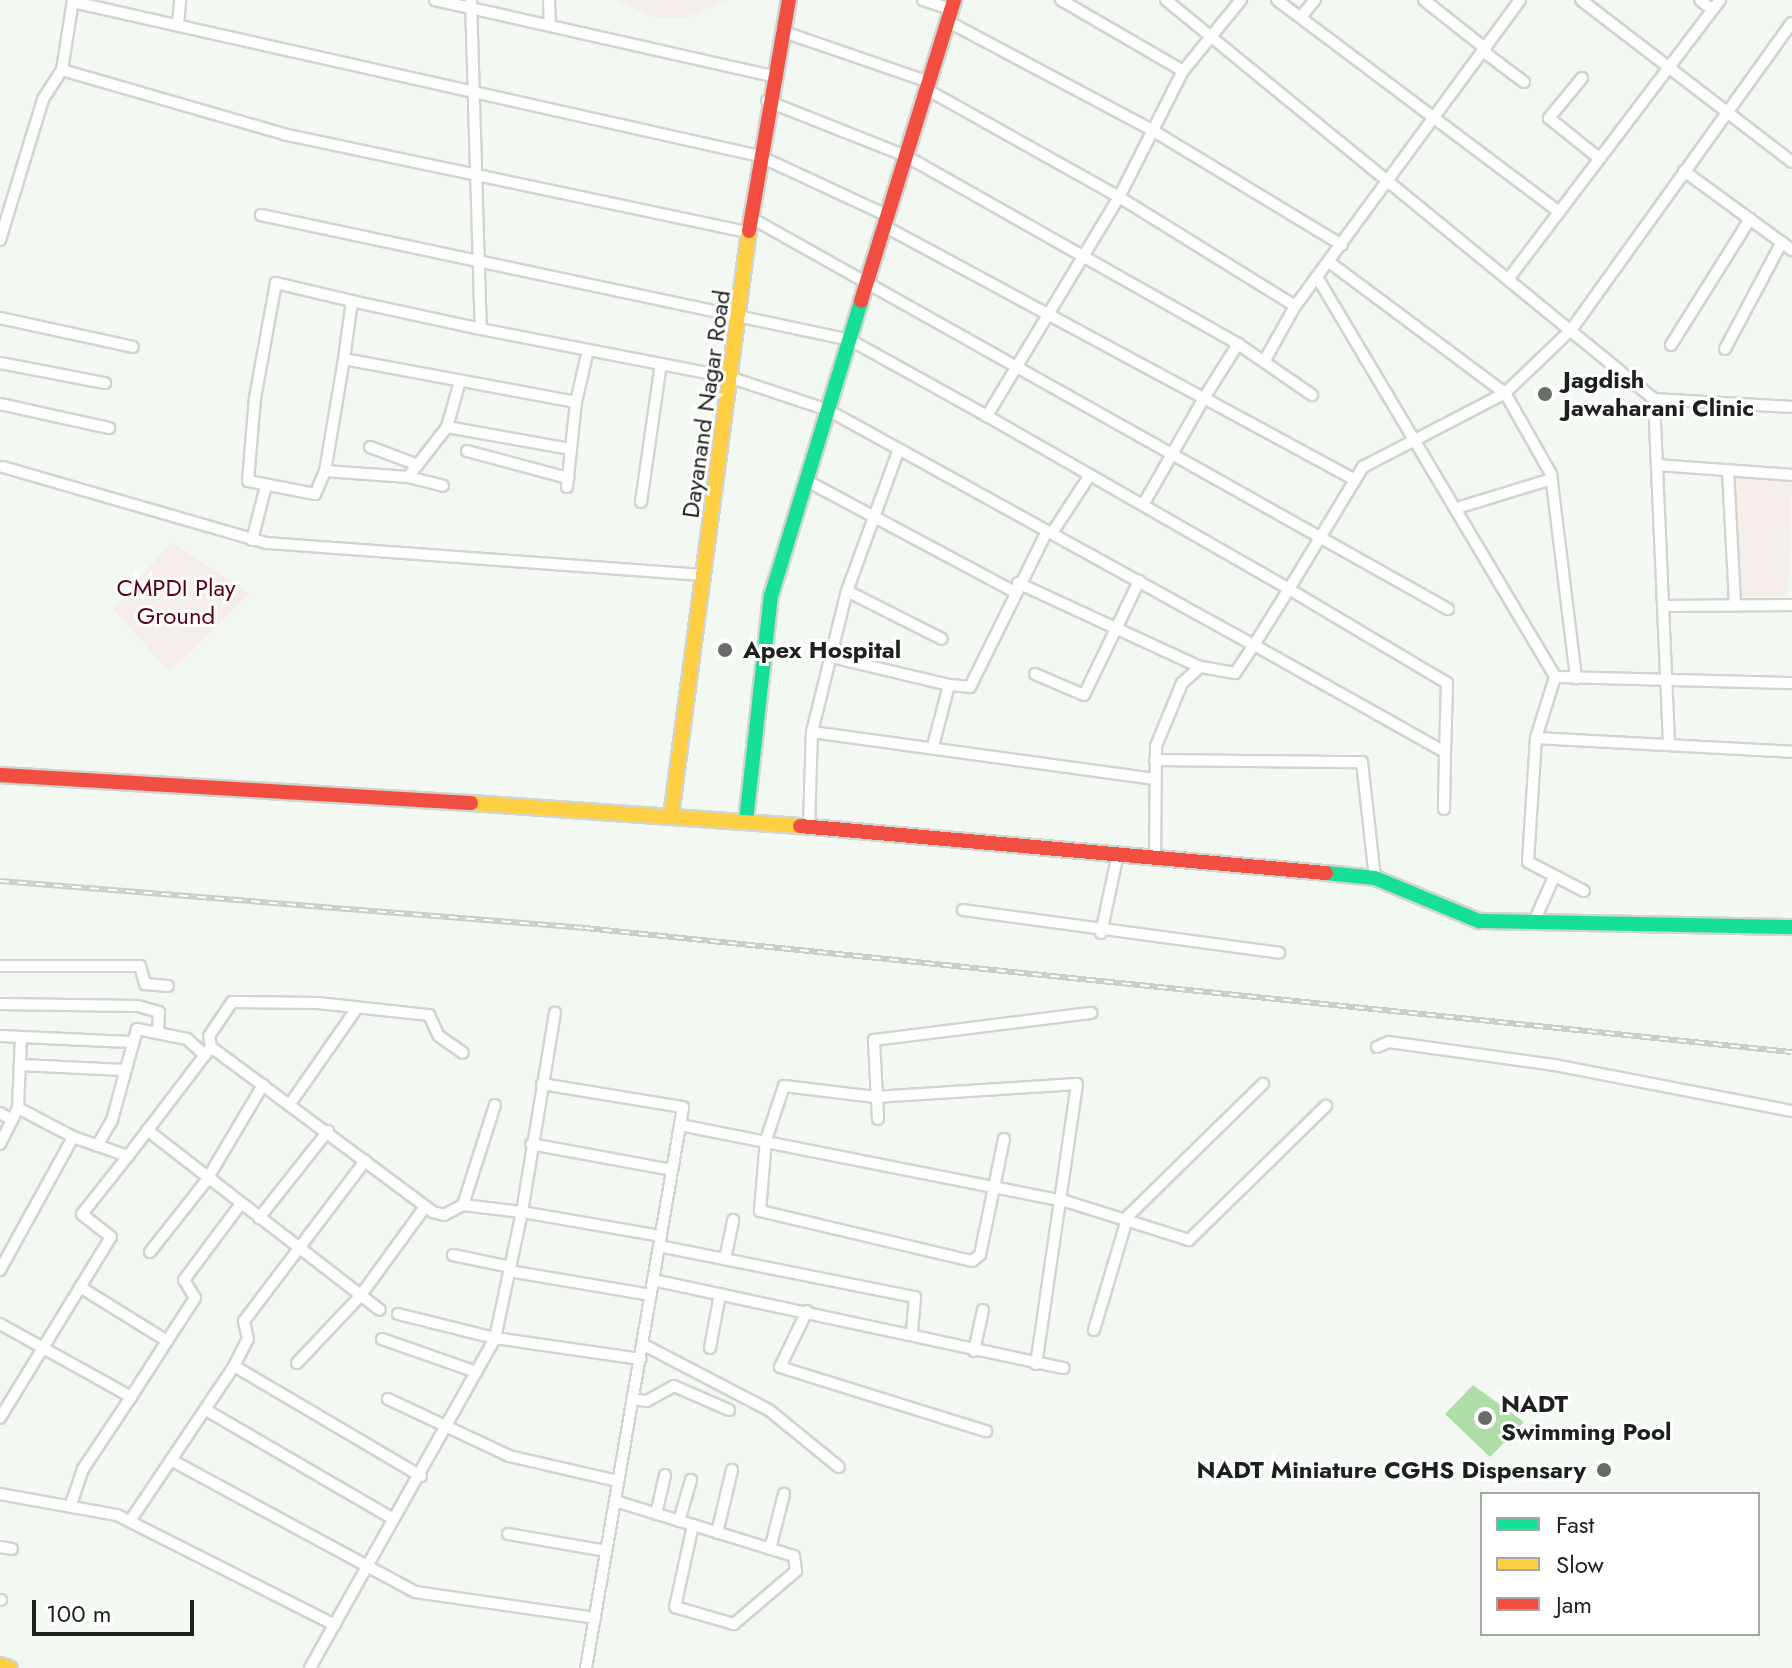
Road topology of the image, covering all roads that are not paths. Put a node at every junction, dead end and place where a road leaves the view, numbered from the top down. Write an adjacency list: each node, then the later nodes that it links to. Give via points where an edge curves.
1 (180, 0): 22 (street)
2 (435, 0): 16 (street)
3 (549, 0): 21 (street)
4 (789, 0): 23 (street, Dayanand Nagar Road)
5 (923, 0): 18 (street)
6 (1061, 0): 28 (street)
7 (1166, 0): 24 (street)
8 (1241, 0): 24 (street)
9 (1277, 0): 19 (street)
10 (1315, 0): 19 (street)
11 (1424, 0): 25 (street)
12 (1520, 0): 25 (street)
13 (1581, 0): 26 (street)
14 (1700, 0): 17 (street)
15 (73, 1): 22 (street); 27 (street)
16 (471, 3): 21 (street); 33 (street)
17 (1716, 5): 26 (street)
18 (951, 10): 32 (street); 37 (street)
19 (1301, 17): 36 (street)
20 (1792, 23): 35 (street)
21 (550, 24): 29 (street)
22 (178, 25): 33 (street)
23 (781, 31): 29 (street, Dayanand Nagar Road); 32 (street)
24 (1208, 40): 28 (street); 44 (street)
25 (1485, 50): 31 (street); 36 (street)
26 (1670, 68): 35 (street); 40 (street)
27 (62, 70): 43 (street, via 287,135); 51 (street, via 43,99)
28 (1183, 71): 37 (street)
29 (771, 76): 34 (street, Dayanand Nagar Road)
30 (1582, 78): 40 (street, via 1549,118)
31 (1524, 82)
32 (927, 86): 39 (street); 45 (street)
33 (475, 89): 38 (street); 43 (street)
34 (767, 101): 38 (street, Dayanand Nagar Road); 39 (street)
35 (1726, 111): 41 (street); 42 (street)
36 (1437, 118): 44 (street); 46 (street)
37 (1152, 130): 45 (street); 53 (street)
38 (759, 156): 49 (street); 50 (street, Dayanand Nagar Road)
39 (906, 156): 49 (street); 55 (street)
40 (1600, 159): 46 (street)
41 (1792, 162)
42 (1684, 171): 48 (street); 67 (street)
43 (477, 174): 50 (street); 56 (street)
44 (1392, 181): 53 (street); 59 (street)
45 (1119, 197): 55 (street); 62 (street)
46 (1559, 212): 59 (street)
47 (261, 215): 56 (street)
48 (1750, 219): 52 (street); 70 (street)
49 (886, 221): 60 (street); 64 (street)
50 (752, 226): 60 (street); 63 (street, Dayanand Nagar Road)
51 (0, 240)
52 (1782, 242): 54 (street); 72 (street)
53 (1342, 245): 57 (street)
54 (1792, 250)
55 (1082, 258): 64 (street); 69 (street)
56 (479, 260): 63 (street); 66 (street)
57 (1329, 262): 58 (street); 82 (street)
58 (1317, 277): 62 (street); 93 (street)
59 (1509, 278): 67 (street)
60 (868, 284): 68 (street); 78 (street)
61 (352, 301): 66 (street); 74 (street); 111 (street, via 276,283 246,478)
62 (1295, 306): 75 (street)
63 (740, 313): 68 (street); 79 (street, Dayanand Nagar Road)
64 (1049, 313): 78 (street); 84 (street)
65 (0, 318): 71 (street)
66 (481, 329): 73 (street)
67 (1571, 330): 82 (street); 85 (street)
68 (850, 340): 89 (street); 90 (street)
69 (1238, 344): 75 (street); 84 (street)
70 (1671, 345)
71 (133, 347)
72 (1725, 349)
73 (588, 350): 77 (street); 86 (street)
74 (344, 359): 80 (street); 103 (street)
75 (1265, 360): 83 (street)
76 (0, 363): 81 (street)
77 (661, 364): 79 (street); 112 (street)
78 (1017, 366): 90 (street); 98 (street)
79 (731, 378): 89 (street); 119 (street, Dayanand Nagar Road)
80 (460, 381): 86 (street); 91 (street)
81 (105, 383)
82 (1505, 393): 93 (street); 107 (street)
83 (1312, 395)
84 (1204, 398): 98 (street); 108 (street)
85 (1654, 399): 88 (street); 100 (street)
86 (576, 402): 95 (street)
87 (0, 404): 92 (street)
88 (1792, 407)
89 (828, 410): 96 (street); 109 (street)
90 (987, 416): 104 (street)
91 (447, 427): 95 (street); 99 (street)
92 (109, 428)
93 (1417, 438): 108 (street, via 1363,467); 114 (street)
94 (370, 447): 99 (street)
95 (571, 449): 97 (street, via 568,483)
96 (899, 449): 115 (street); 116 (street)
97 (467, 451)
98 (1173, 452): 113 (street); 117 (street)
99 (418, 465): 106 (street)
100 (1657, 465): 102 (street); 126 (street)
101 (3, 467): 118 (street)
102 (1728, 470): 105 (street); 124 (street)
103 (325, 471): 106 (street); 111 (street, via 315,494)
104 (1090, 475): 113 (street); 116 (street)
105 (1792, 475)
106 (408, 477): 110 (street)
107 (1552, 479): 114 (street); 135 (street)
108 (1355, 480): 117 (street)
109 (807, 481): 115 (street); 150 (street, via 771,596)
110 (443, 486)
111 (264, 494): 118 (street)
112 (641, 502)
113 (1143, 505): 122 (street)
114 (1457, 508): 134 (street)
115 (872, 516): 121 (street); 123 (street)
116 (1049, 532): 120 (street); 121 (street)
117 (1321, 536): 122 (street); 127 (street)
118 (252, 540): 119 (street)
119 (704, 575): 149 (street, Dayanand Nagar Road)
120 (1139, 581): 128 (street); 130 (street)
121 (1016, 587): 128 (street); 138 (street, via 970,687)
122 (1289, 589): 130 (street); 143 (street, via 1447,683)
123 (847, 591): 129 (street); 131 (street)
124 (1735, 604): 125 (street); 126 (street)
125 (1792, 605)
126 (1663, 606): 136 (street)
127 (1448, 609)
128 (1117, 624): 132 (street); 133 (street, via 1084,695)
129 (942, 639)
130 (1254, 645): 132 (street, via 1235,673); 143 (street)
131 (831, 657): 138 (street); 139 (street)
132 (1200, 667): 145 (street, via 1182,683)
133 (1035, 674)
134 (1555, 677): 135 (street); 140 (street)
135 (1576, 678): 136 (street)
136 (1667, 678): 137 (street); 141 (street)
137 (1792, 683)
138 (949, 685): 142 (street)
139 (812, 732): 142 (street); 151 (street)
140 (1536, 738): 141 (street); 155 (street, via 1528,862)
141 (1669, 743): 144 (street)
142 (933, 746): 147 (street)
143 (1445, 752): 148 (street)
144 (1792, 752)
145 (1155, 760): 147 (street); 154 (street, via 1362,762)
146 (0, 775): 149 (street)
147 (1155, 779): 153 (street)
148 (1444, 809)
149 (671, 816): 150 (street)
150 (746, 821): 151 (street)
151 (809, 826): 152 (street)
152 (1118, 854): 153 (street); 160 (street)
153 (1155, 858): 154 (street)
154 (1375, 878): 158 (street, via 1479,921)
155 (1553, 879): 156 (street); 158 (street)
156 (1584, 891)
157 (963, 910): 160 (street)
158 (1533, 924): 159 (street)
159 (1792, 927)
160 (1101, 933): 161 (street)
161 (1279, 953)
162 (0, 966): 163 (street, via 140,966 145,984)
163 (168, 986)
164 (0, 1004): 168 (street, via 138,1006 159,1012)
165 (357, 1008): 173 (street, via 232,1002 209,1036); 174 (street, via 429,1015 439,1036); 181 (street)
166 (555, 1013): 177 (street)
167 (1091, 1013): 180 (street, via 874,1040)
168 (158, 1033): 171 (street, via 137,1029); 173 (street, via 187,1039)
169 (0, 1036): 170 (street)
170 (21, 1037): 171 (street); 175 (street)
171 (130, 1042): 176 (street)
172 (1377, 1047): 185 (street, via 1389,1042 1555,1065)
173 (208, 1051): 179 (street); 190 (street)
174 (463, 1053)
175 (20, 1065): 176 (street); 184 (street)
176 (124, 1070): 197 (street, via 112,1120)
177 (542, 1084): 189 (street, via 683,1107); 196 (street)
178 (1263, 1084): 208 (street)
179 (263, 1085): 181 (street); 201 (street)
180 (875, 1097): 187 (street); 194 (street, via 784,1086); 203 (street, via 1077,1084)
181 (290, 1104): 191 (street)
182 (495, 1105): 205 (street)
183 (1326, 1106): 208 (street, via 1189,1240)
184 (18, 1108): 188 (street); 192 (street)
185 (1792, 1111)
186 (0, 1113): 188 (street)
187 (878, 1119)
188 (12, 1120): 195 (street)
189 (680, 1125): 194 (street); 200 (street)
190 (147, 1130): 198 (street); 201 (street)
191 (328, 1131): 199 (street); 209 (street)
192 (73, 1137): 197 (street); 217 (street)
193 (1004, 1139): 202 (street)
194 (766, 1140): 202 (street); 202 (street, via 761,1214 891,1245 977,1259)
195 (0, 1144)
196 (531, 1144): 200 (street); 207 (street)
197 (97, 1146): 198 (street)
198 (128, 1156): 219 (street, via 82,1214 111,1237)
199 (365, 1161): 206 (street); 212 (street)
200 (672, 1170): 211 (street)
201 (206, 1181): 204 (street); 213 (street)
202 (994, 1188): 203 (street)
203 (1065, 1201): 208 (street); 239 (street)
204 (240, 1205): 209 (street); 232 (street, via 184,1280 195,1298)
205 (463, 1205): 206 (street, via 444,1215); 207 (street)
206 (425, 1207): 221 (street)
207 (522, 1212): 211 (street); 216 (street)
208 (1128, 1216): 228 (street)
209 (259, 1218): 212 (street)
210 (733, 1220): 215 (street)
211 (660, 1241): 215 (street); 218 (street)
212 (296, 1243): 221 (street); 240 (street, via 244,1321 248,1339)
213 (150, 1252)
214 (453, 1255): 216 (street)
215 (725, 1259): 229 (street, via 915,1297)
216 (510, 1269): 222 (street); 230 (street)
217 (0, 1270)
218 (653, 1280): 220 (street); 222 (street)
219 (80, 1287): 232 (street); 234 (street)
220 (720, 1294): 225 (street); 235 (street)
221 (361, 1295): 223 (street); 238 (street)
222 (651, 1295): 233 (street)
223 (380, 1310)
224 (983, 1310): 236 (street)
225 (807, 1311): 229 (street); 250 (street, via 780,1367 907,1412)
226 (398, 1314): 230 (street)
227 (0, 1324): 234 (street)
228 (1094, 1330)
229 (912, 1333): 236 (street)
230 (495, 1338): 237 (street); 242 (street)
231 (382, 1339): 242 (street)
232 (167, 1341): 243 (street)
233 (642, 1344): 237 (street); 252 (street, via 769,1410)
234 (42, 1348): 243 (street); 248 (street)
235 (710, 1348)
236 (974, 1351): 239 (street)
237 (640, 1359): 245 (street)
238 (297, 1363)
239 (1036, 1364): 241 (street)
240 (234, 1366): 246 (street); 255 (street)
241 (1064, 1368)
242 (476, 1372): 249 (street)
243 (131, 1397): 261 (street, via 83,1469)
244 (388, 1399): 249 (street)
245 (632, 1399): 247 (street, via 647,1401 674,1386); 257 (street)
246 (206, 1410): 251 (street); 263 (street)
247 (729, 1410)
248 (0, 1418)
249 (446, 1427): 255 (street); 257 (street, via 523,1461)
250 (986, 1431)
251 (171, 1460): 264 (street); 273 (street)
252 (839, 1467)
253 (732, 1470): 267 (street)
254 (665, 1475): 262 (street)
255 (421, 1476): 263 (street)
256 (691, 1480): 265 (street)
257 (617, 1481): 260 (street)
258 (0, 1494): 261 (street)
259 (784, 1494): 271 (street)
260 (615, 1501): 262 (street); 272 (street)
261 (70, 1507): 264 (street)
262 (656, 1514): 265 (street)
263 (393, 1519): 273 (street)
264 (130, 1521): 275 (street)
265 (679, 1521): 266 (street)
266 (693, 1525): 267 (street); 271 (street, via 673,1603 726,1623 739,1622 796,1571 794,1556)
267 (717, 1533): 271 (street)
268 (508, 1534): 272 (street)
269 (0, 1547): 270 (street)
270 (12, 1549)
271 (770, 1549)
272 (606, 1551): 274 (street)
273 (364, 1570): 274 (street, via 415,1592); 275 (street)
274 (595, 1618): 279 (street)
275 (335, 1625): 278 (street)
276 (0, 1665): 277 (street)
277 (10, 1668)
278 (310, 1668)
279 (586, 1668)

